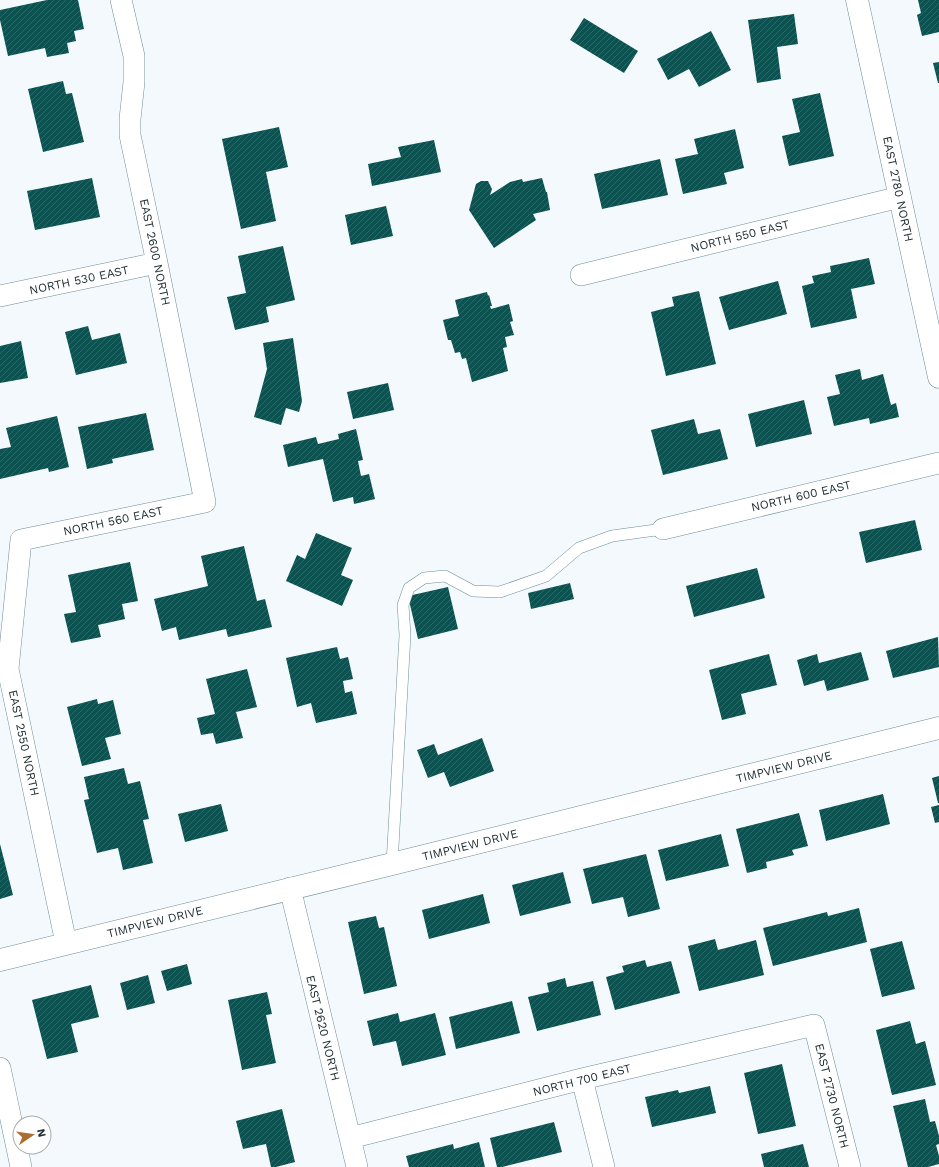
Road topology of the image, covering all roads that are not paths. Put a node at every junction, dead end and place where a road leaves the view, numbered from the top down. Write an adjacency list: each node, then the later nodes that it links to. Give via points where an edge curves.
1 (121, 0): 4 (street, EAST 2600 NORTH, via 134,56 130,135)
2 (857, 0): 3 (street, EAST 2780 NORTH)
3 (900, 197): 5 (street, NORTH 550 EAST); 7 (street, EAST 2780 NORTH)
4 (157, 263): 6 (street, NORTH 530 EAST); 9 (street, EAST 2600 NORTH)
5 (581, 275)
6 (0, 296)
7 (939, 377)
8 (939, 463): 10 (street, NORTH 600 EAST)
9 (206, 502): 11 (street, NORTH 560 EAST)
10 (663, 529): 13 (lane, via 612,536 579,548 546,576 500,592 473,592 445,576 424,578 408,588 402,604 405,636)
11 (21, 540): 15 (street, EAST 2550 NORTH, via 8,670)
12 (939, 728): 13 (street, TIMPVIEW DRIVE)
13 (392, 864): 14 (street, TIMPVIEW DRIVE)
14 (290, 888): 15 (street, TIMPVIEW DRIVE); 20 (street, EAST 2620 NORTH)
15 (66, 943): 16 (street, TIMPVIEW DRIVE)
16 (0, 960)
17 (814, 1025): 19 (street, NORTH 700 EAST); 24 (street, EAST 2730 NORTH)
18 (0, 1068): 21 (street)
19 (582, 1079): 20 (street, NORTH 700 EAST); 23 (street)
20 (350, 1138): 22 (street, EAST 2620 NORTH)
21 (21, 1167)
22 (357, 1167)
23 (604, 1167)
24 (850, 1167)

